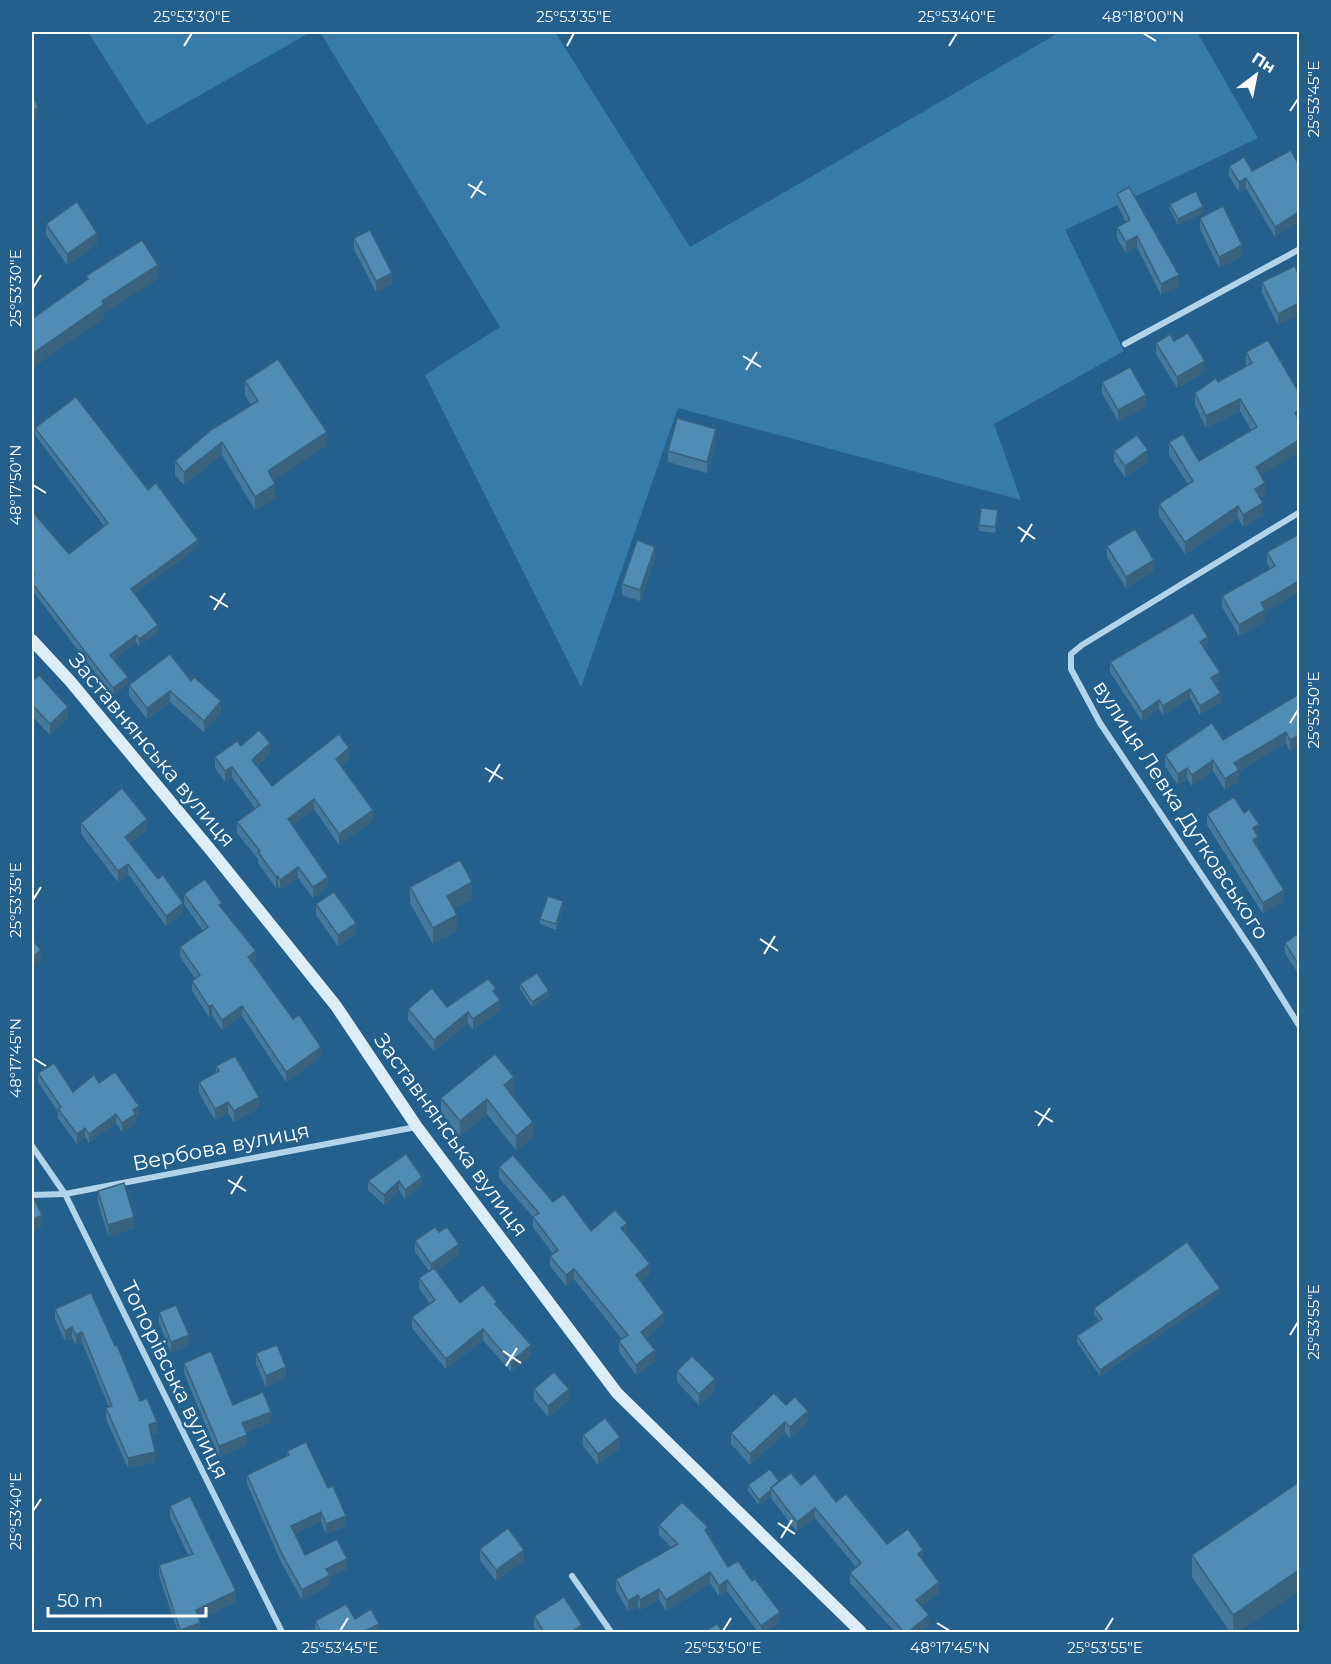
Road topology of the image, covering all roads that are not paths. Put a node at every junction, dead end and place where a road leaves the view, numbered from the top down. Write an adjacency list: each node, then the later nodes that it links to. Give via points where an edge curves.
1 (1299, 249): 2 (street)
2 (1125, 344)
3 (1299, 512): 5 (street, вулиця Левка Дутковського, via 1071,654 1071,669 1100,723)
4 (32, 640): 6 (street, Заставнянська вулиця, via 198,835 336,1006)
5 (1299, 1027)
6 (417, 1127): 8 (street, Вербова вулиця); 13 (street, Заставнянська вулиця, via 617,1393)
7 (32, 1146): 8 (street, Топорівська вулиця)
8 (65, 1194): 9 (street, Вербова вулиця); 11 (street, Топорівська вулиця)
9 (32, 1195)
10 (572, 1576): 12 (street)
11 (282, 1632)
12 (611, 1632)
13 (861, 1632)

